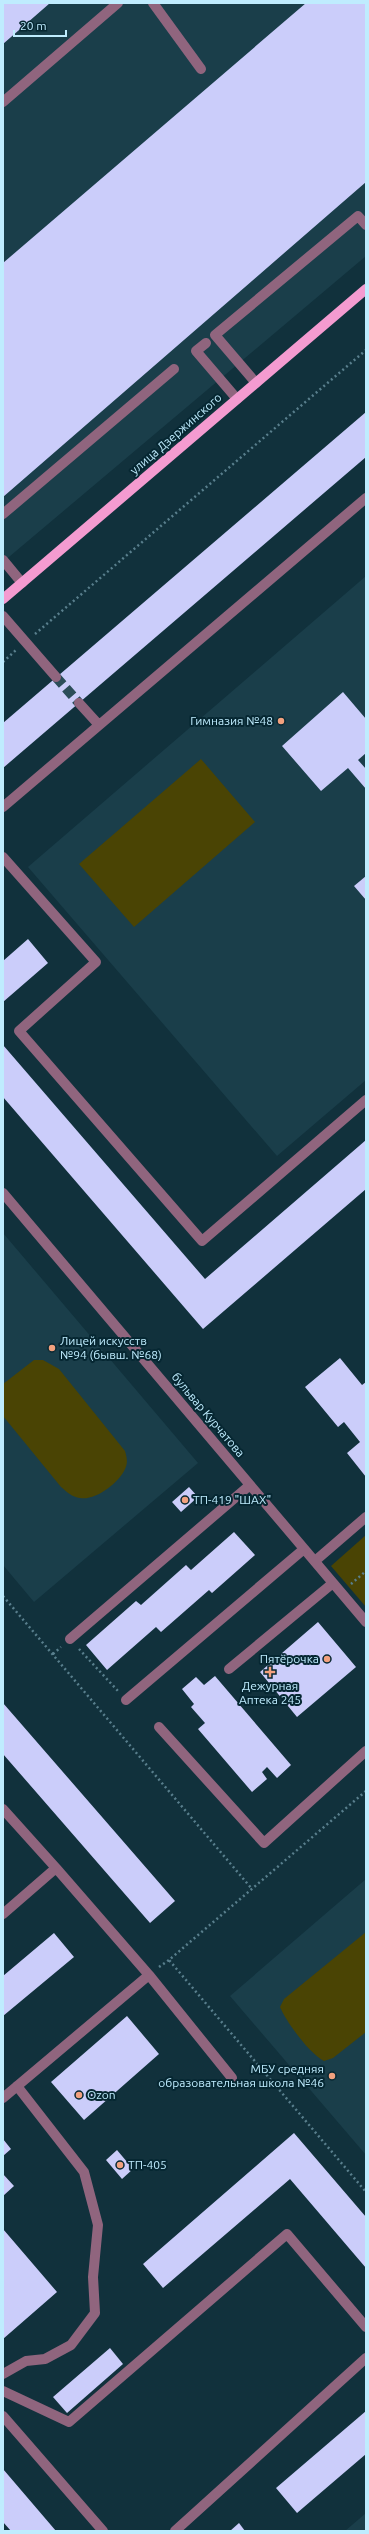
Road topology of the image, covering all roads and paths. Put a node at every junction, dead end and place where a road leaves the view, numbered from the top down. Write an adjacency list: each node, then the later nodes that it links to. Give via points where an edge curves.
1 (118, 3): 4 (street)
2 (153, 3): 3 (street)
3 (201, 69)
4 (3, 102)
5 (366, 225): 10 (street, via 358,216 215,335)
6 (366, 289): 10 (main road, улица Дзержинского)
7 (206, 342): 11 (street, via 192,354)
8 (366, 350): 18 (path)
9 (174, 369): 13 (street)
10 (256, 382): 11 (main road, улица Дзержинского)
11 (237, 399): 15 (main road, улица Дзержинского)
12 (366, 498): 22 (street)
13 (3, 514)
14 (3, 560): 15 (street)
15 (22, 583): 16 (main road, улица Дзержинского)
16 (3, 599)
17 (3, 616): 18 (street)
18 (26, 642): 19 (path); 20 (street)
19 (3, 662)
20 (56, 677)
21 (79, 703): 22 (street)
22 (99, 725): 23 (street)
23 (3, 807)
24 (3, 857): 25 (street, via 96,962 19,1031 202,1241)
25 (366, 1100)
26 (3, 1194): 27 (street, бульвар Курчатова)
27 (250, 1485): 29 (street, бульвар Курчатова); 36 (street)
28 (366, 1517): 30 (street)
29 (304, 1548): 30 (street, бульвар Курчатова); 38 (street)
30 (315, 1561): 32 (street, бульвар Курчатова)
31 (366, 1571): 33 (path)
32 (333, 1583): 33 (street, бульвар Курчатова); 37 (street)
33 (341, 1592): 35 (street, бульвар Курчатова)
34 (3, 1596): 44 (path)
35 (366, 1622)
36 (70, 1639): 38 (path)
37 (229, 1669)
38 (126, 1700)
39 (159, 1727): 40 (street, via 264,1843)
40 (366, 1751)
41 (366, 1792): 44 (path)
42 (3, 1809): 43 (street)
43 (56, 1868): 45 (street); 46 (street)
44 (252, 1889): 50 (path, via 169,1960)
45 (3, 1914)
46 (148, 1975): 47 (street); 48 (street)
47 (232, 2078)
48 (17, 2086): 49 (street); 53 (street, via 84,2172 98,2225 93,2277 95,2313 71,2345 45,2359 26,2361)
49 (3, 2098)
50 (366, 2192)
51 (366, 2327): 54 (street, via 287,2234 69,2422)
52 (366, 2358): 57 (street)
53 (3, 2374)
54 (3, 2391)
55 (3, 2416): 56 (street)
56 (103, 2531)
57 (175, 2531)

